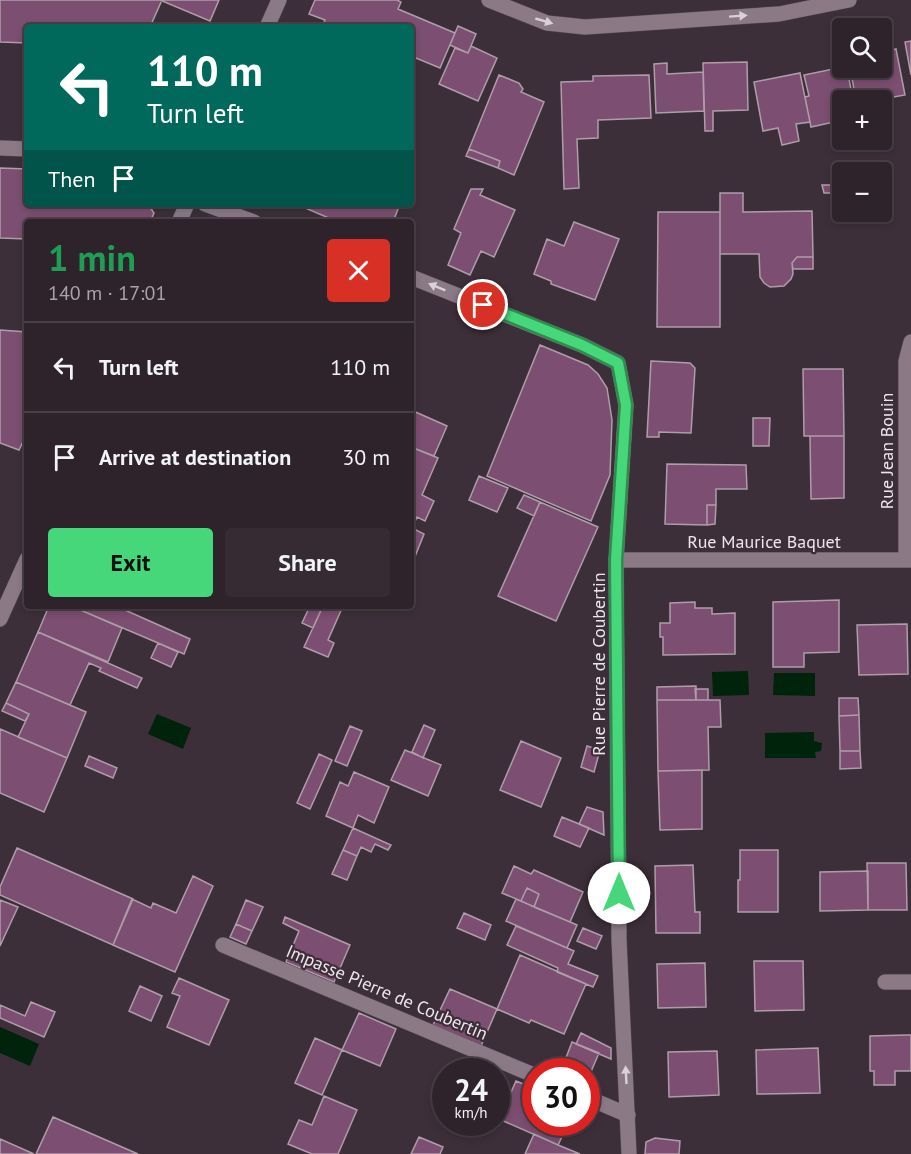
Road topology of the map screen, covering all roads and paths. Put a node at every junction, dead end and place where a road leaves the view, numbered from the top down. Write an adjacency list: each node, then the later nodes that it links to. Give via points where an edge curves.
1 (279, 0): 4 (street)
2 (489, 0): 3 (street, one-way to 3, via 547,23 585,27 779,14)
3 (849, 0)
4 (268, 24)
5 (0, 148): 6 (street)
6 (24, 149)
7 (213, 207): 8 (street)
8 (246, 219)
9 (414, 278): 11 (street, Rue Pierre de Coubertin, one-way to 9, via 626,405 618,363)
10 (911, 342): 12 (street, Rue Jean Bouin, via 906,361)
11 (616, 560): 12 (street, Rue Maurice Baquet); 20 (street, Rue Pierre de Coubertin, one-way to 11, via 619,940)
12 (908, 560)
13 (24, 566): 14 (street)
14 (0, 619)
15 (224, 945): 18 (street, Impasse Pierre de Coubertin)
16 (885, 982): 17 (street)
17 (911, 982)
18 (522, 1070)
19 (600, 1103): 20 (street)
20 (627, 1114): 21 (street, Rue Pierre de Coubertin)
21 (629, 1154)

